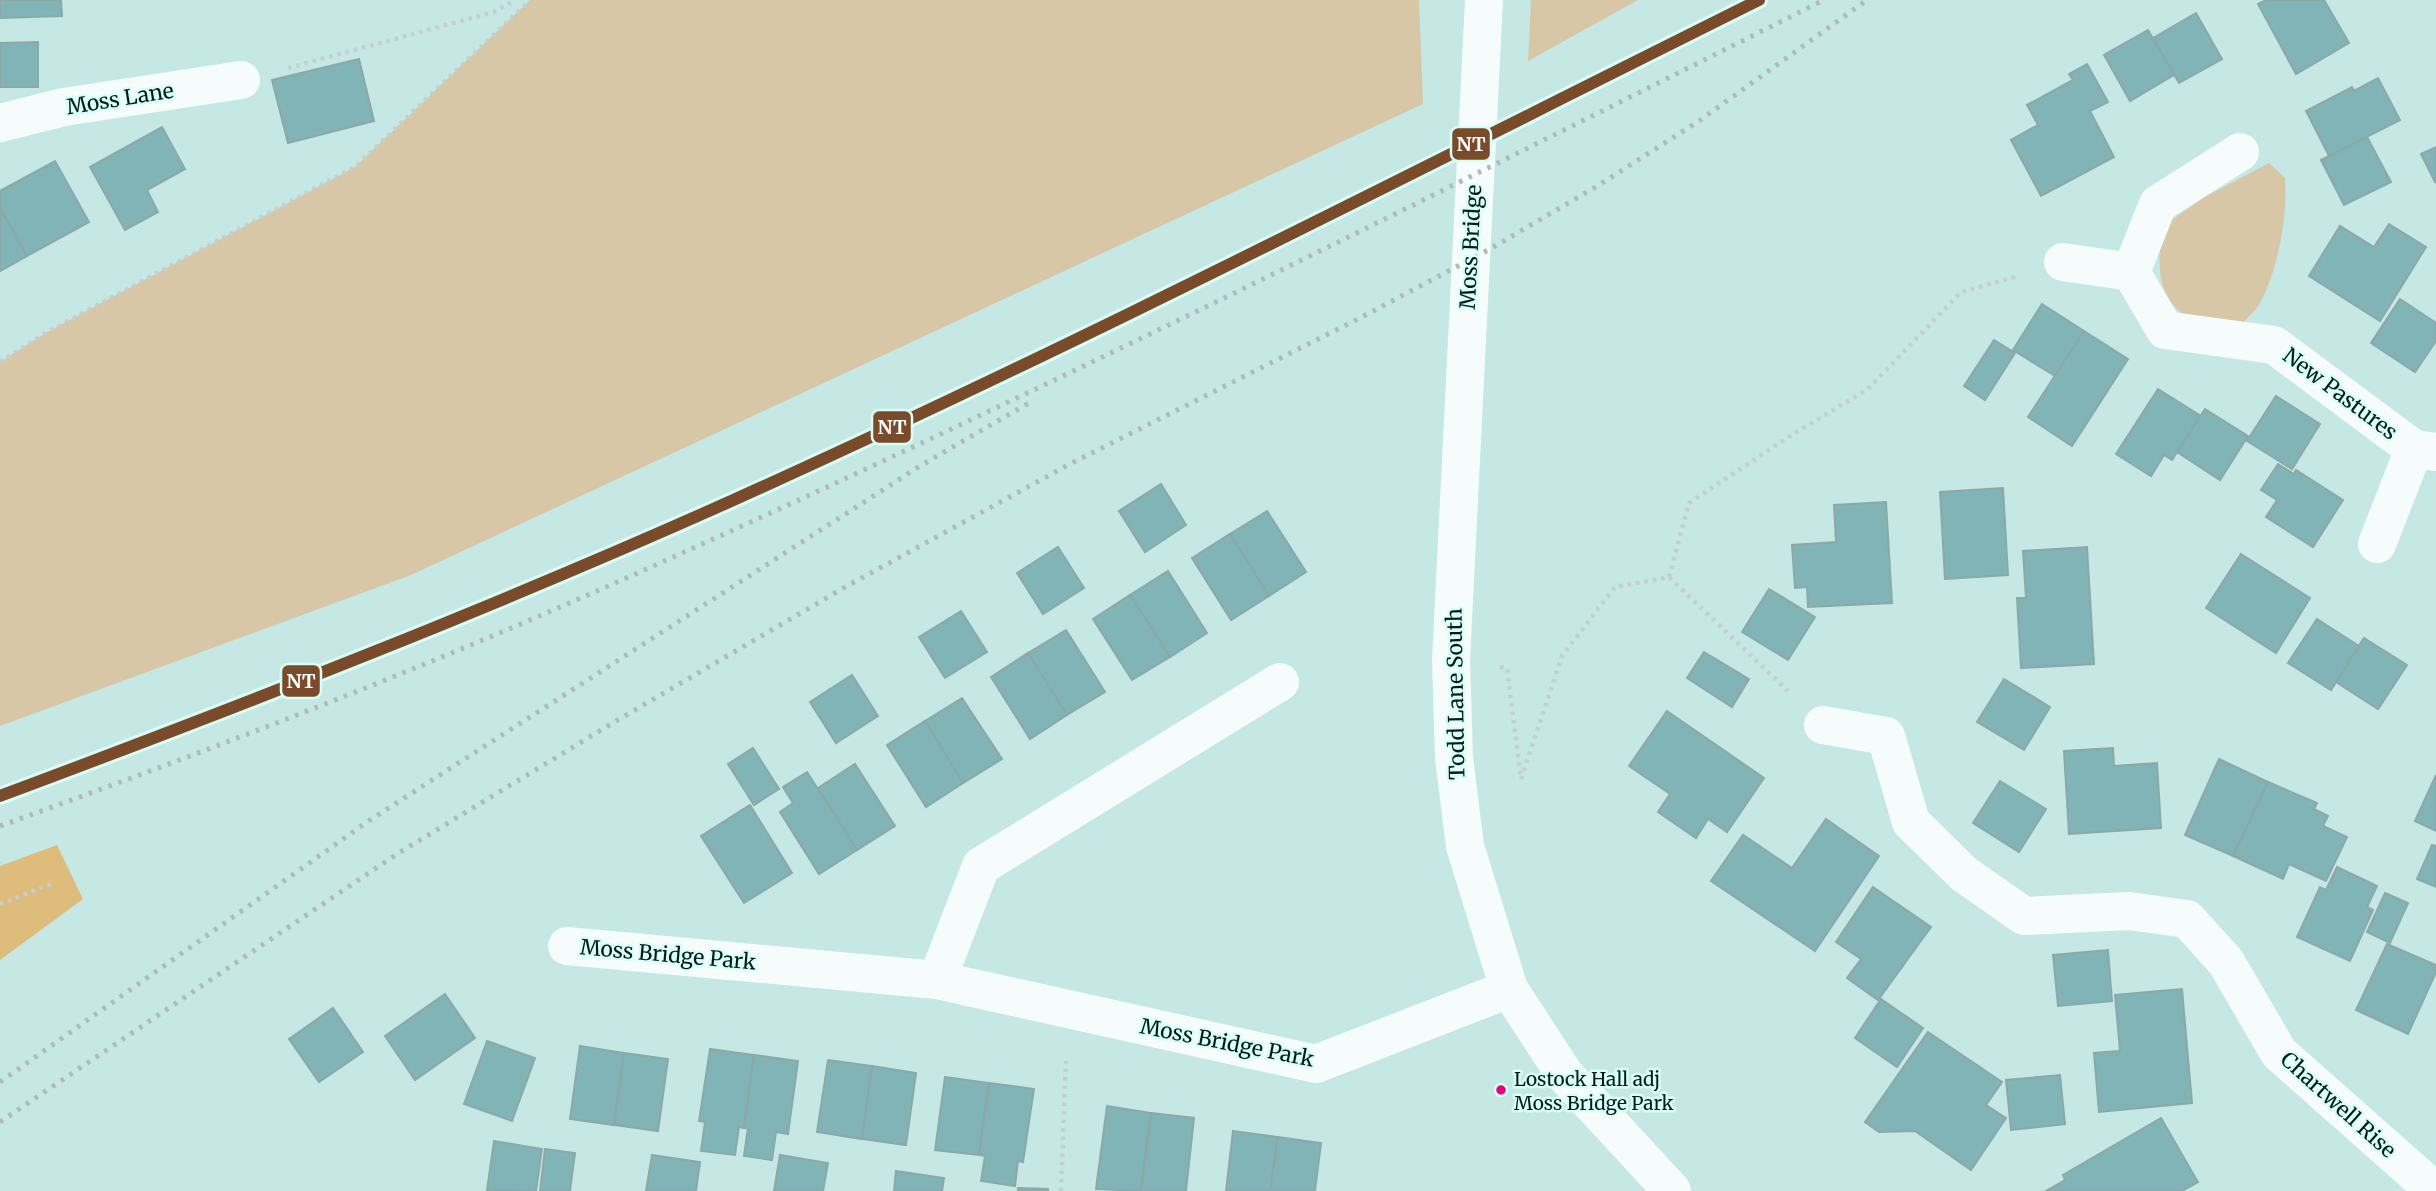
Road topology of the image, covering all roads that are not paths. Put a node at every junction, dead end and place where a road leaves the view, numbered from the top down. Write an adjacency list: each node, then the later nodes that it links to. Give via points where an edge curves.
1 (1483, 13): 7 (street, Moss Bridge)
2 (241, 80): 3 (street, Moss Lane, via 64,107)
3 (0, 123)
4 (2240, 152): 6 (street, via 2158,204)
5 (2063, 262): 6 (street)
6 (2131, 272): 8 (street, New Pastures, via 2165,330 2274,345)
7 (1466, 342): 14 (street, Todd Lane South, via 1451,660 1454,758 1465,846)
8 (2425, 451): 9 (street, New Pastures)
9 (2377, 544)
10 (1280, 682): 13 (street, via 981,866)
11 (1823, 725): 15 (street, Chartwell Rise, via 1886,736 1911,822 1964,874 2024,916 2130,911 2187,919 2226,962 2278,1053)
12 (567, 946): 13 (street, Moss Bridge Park)
13 (937, 980): 14 (street, Moss Bridge Park, via 1316,1064)
14 (1509, 989): 16 (street, Todd Lane South, via 1565,1075)
15 (2427, 1182)
16 (1672, 1191)

